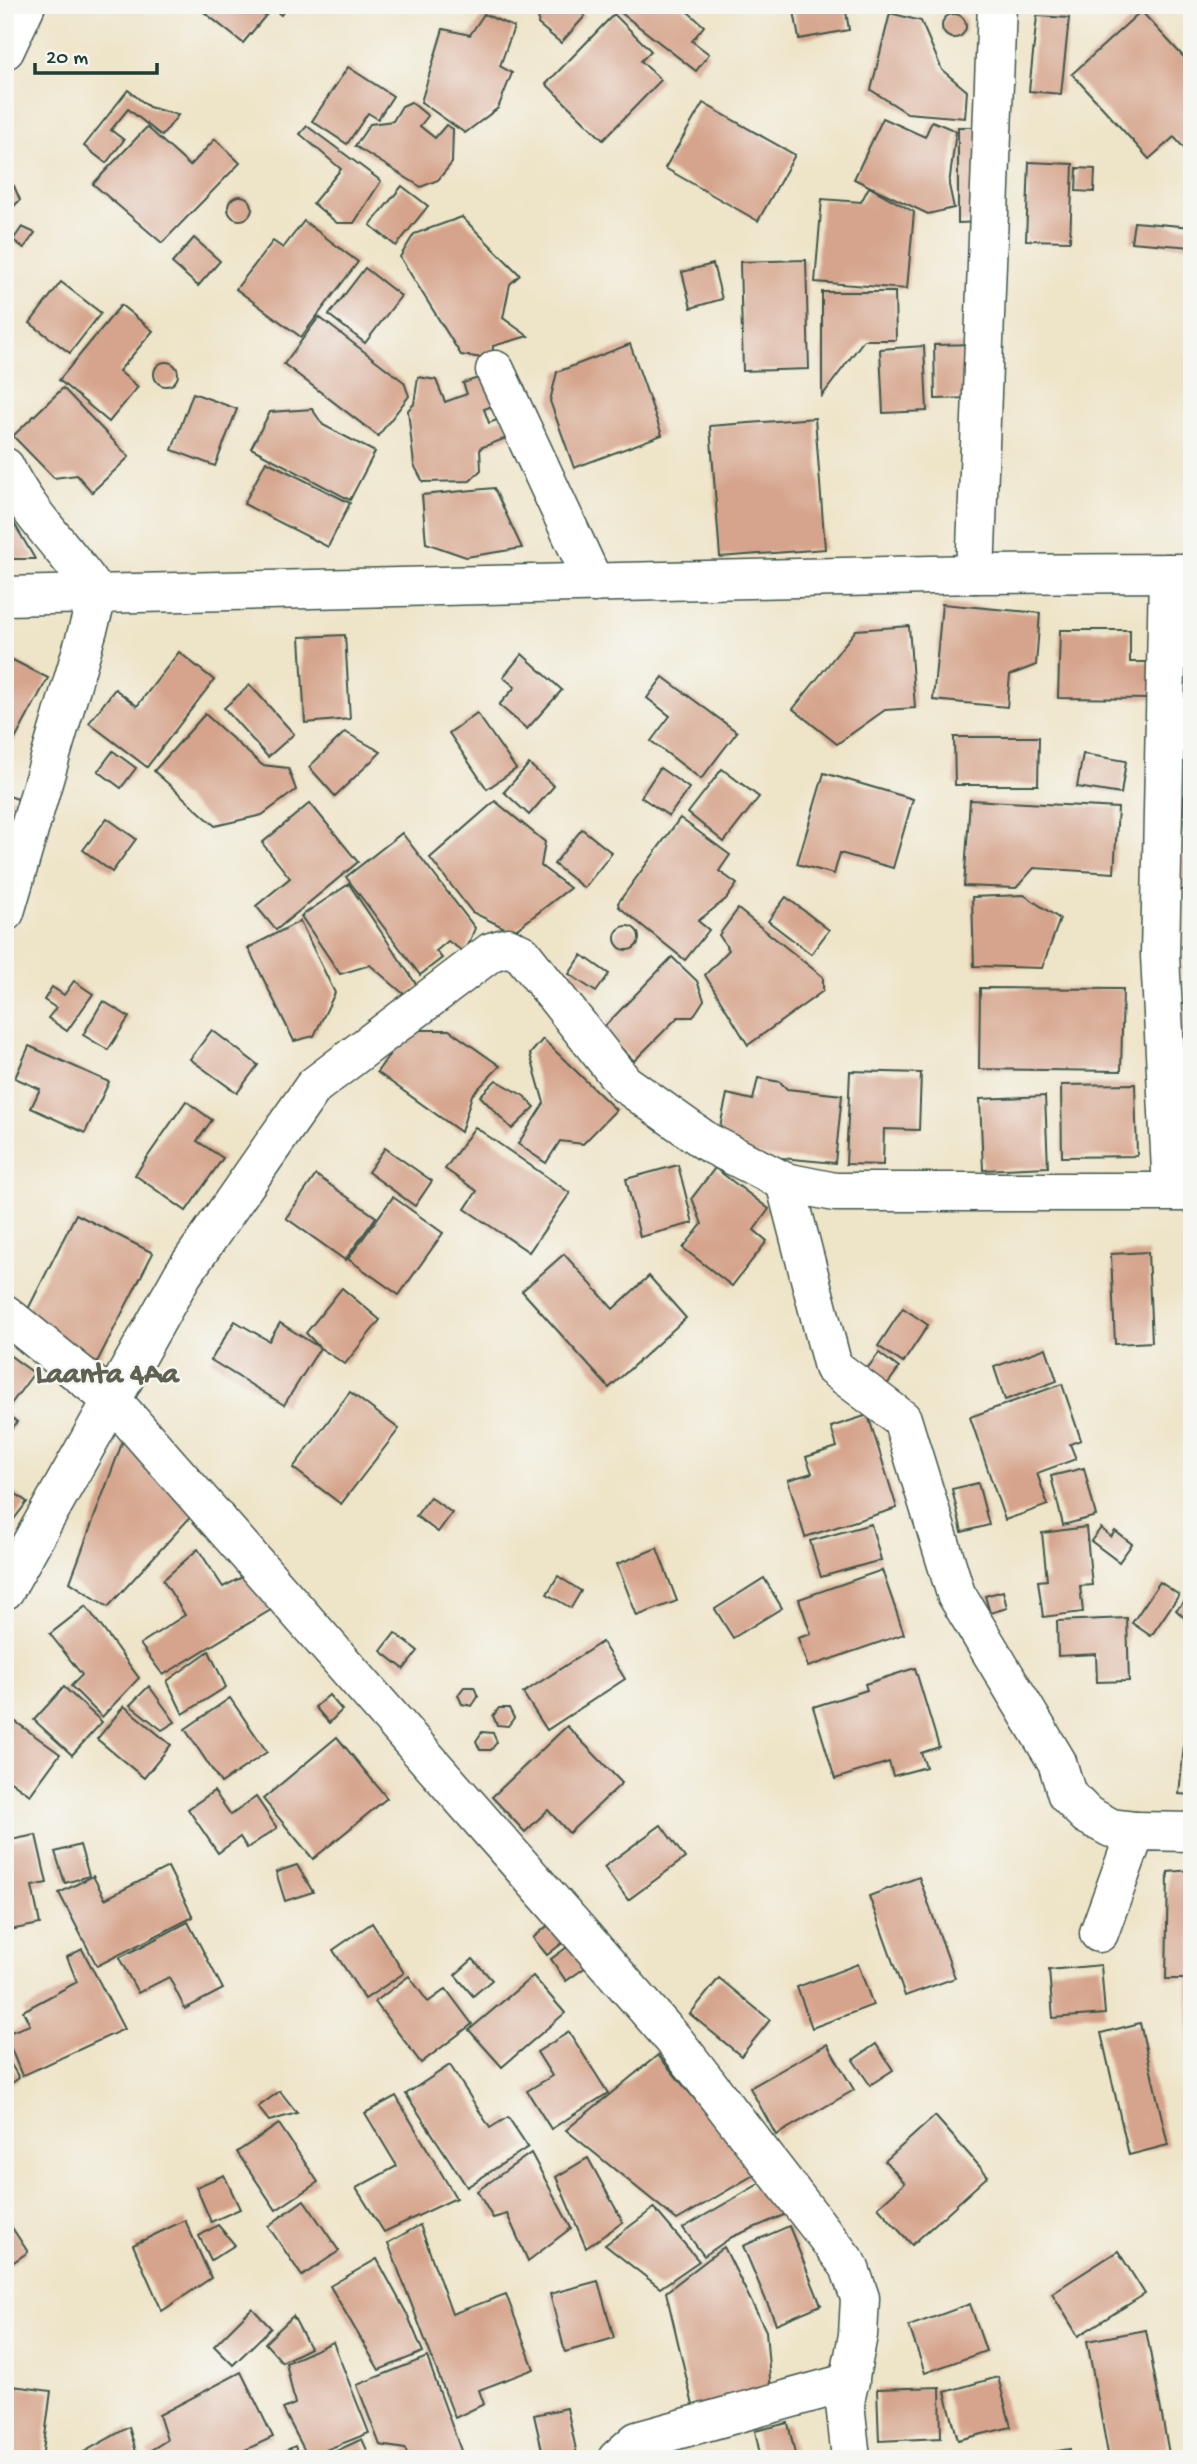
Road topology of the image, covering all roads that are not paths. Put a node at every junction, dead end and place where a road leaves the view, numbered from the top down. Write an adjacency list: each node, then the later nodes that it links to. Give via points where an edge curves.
1 (26, 5): 3 (street)
2 (997, 5): 6 (street)
3 (5, 50)
4 (495, 370): 8 (street)
5 (5, 467): 9 (street, via 15,488)
6 (975, 573): 7 (street); 8 (street)
7 (1180, 573): 13 (street, via 1160,955)
8 (594, 583): 9 (street)
9 (98, 595): 10 (street); 11 (street)
10 (5, 596)
11 (5, 912)
12 (785, 1182): 13 (street, via 835,1192); 15 (street, via 708,1142 624,1083 522,954 508,947 491,952 314,1086 183,1274); 17 (street, via 833,1367 902,1419 956,1594 1057,1762 1067,1795 1087,1815 1111,1828)
13 (1182, 1192)
14 (5, 1314): 15 (street)
15 (113, 1401): 16 (street); 20 (street, via 674,2040 849,2266 860,2298)
16 (5, 1590)
17 (1136, 1830): 18 (street); 19 (street)
18 (1192, 1832)
19 (1099, 1933)
20 (850, 2382): 21 (street, via 637,2441); 22 (street, via 845,2403)
21 (617, 2459)
22 (851, 2459)

